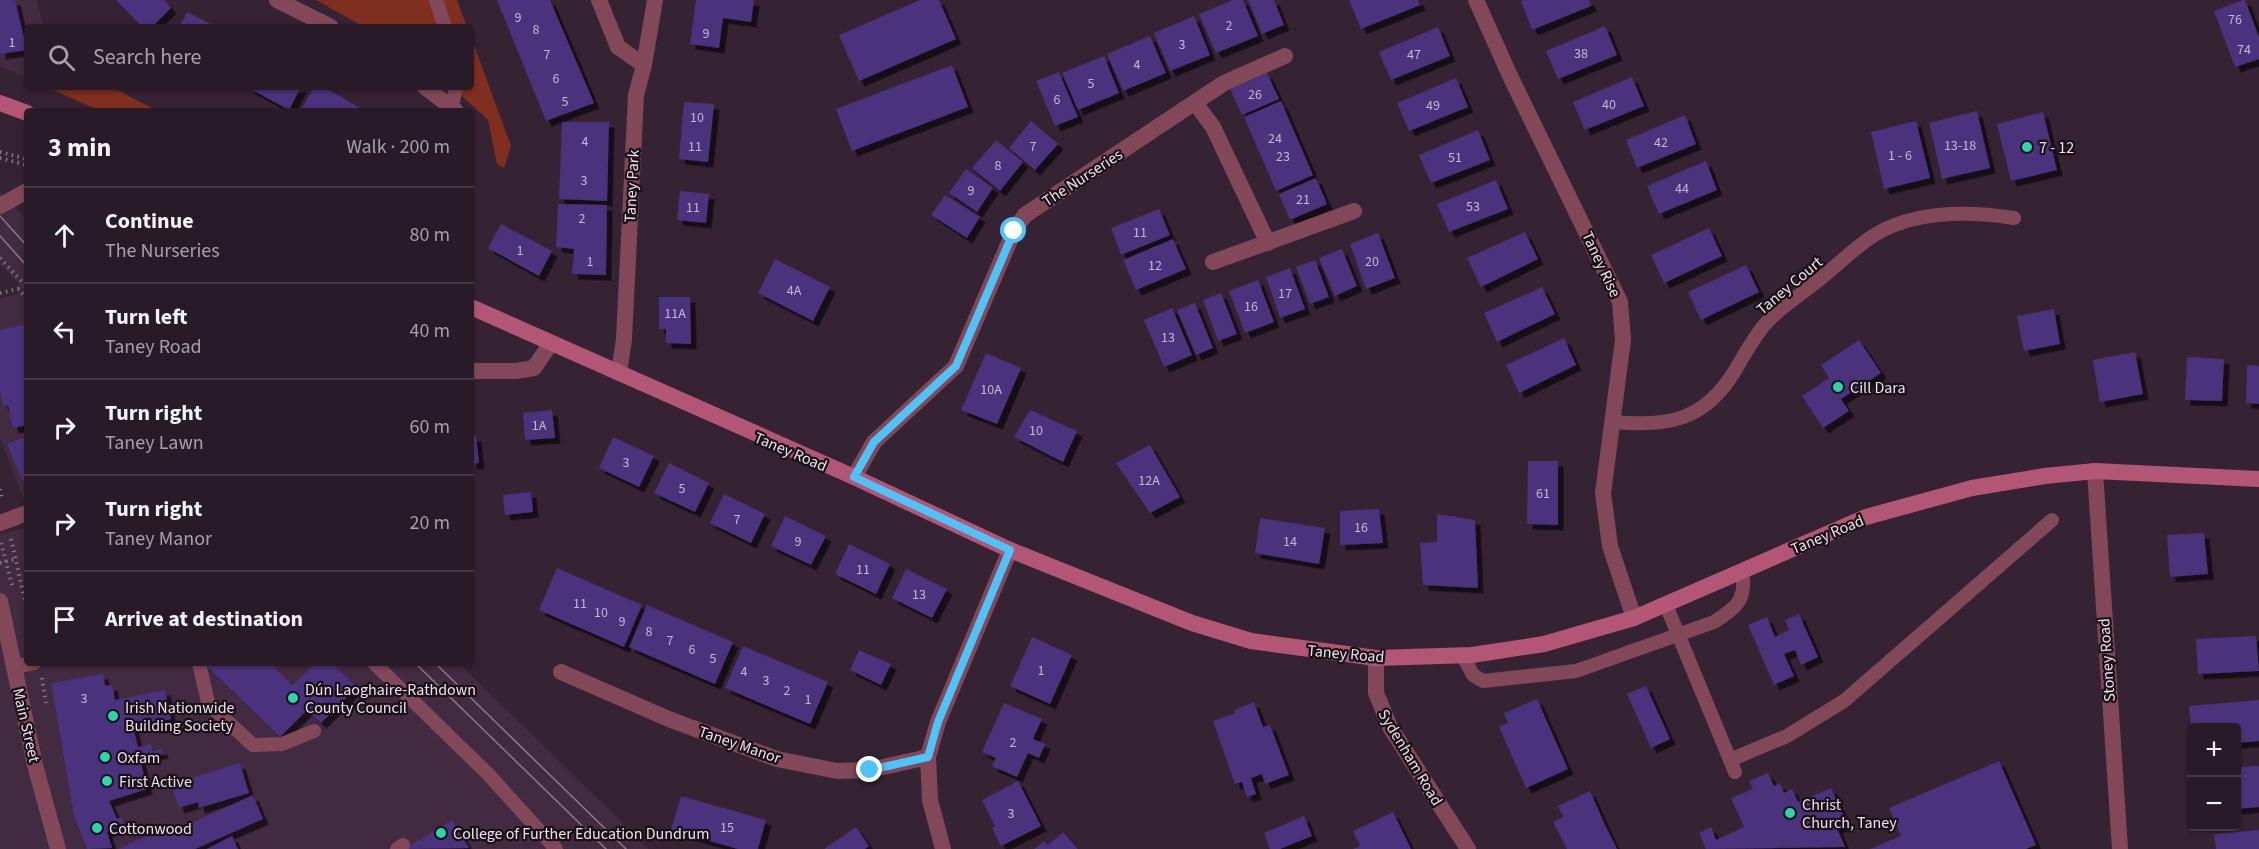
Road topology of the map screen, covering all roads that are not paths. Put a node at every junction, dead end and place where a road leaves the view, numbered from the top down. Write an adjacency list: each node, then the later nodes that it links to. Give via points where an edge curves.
1 (277, 0): 6 (street)
2 (436, 0): 7 (lane)
3 (599, 0): 9 (street, via 618,47)
4 (655, 0): 9 (street, Taney Park)
5 (1476, 0): 28 (street, Taney Rise, via 1620,302 1623,340)
6 (325, 24)
7 (444, 24)
8 (1285, 56): 13 (street, The Nurseries, via 1224,83)
9 (644, 65): 27 (street, Taney Park, via 636,95)
10 (429, 90): 14 (street)
11 (456, 90): 14 (lane)
12 (0, 103): 16 (main road)
13 (1196, 104): 22 (street, via 1213,127); 30 (street, The Nurseries, via 1025,215 1014,231 956,366 874,442)
14 (454, 108)
15 (0, 112): 17 (main road)
16 (24, 114)
17 (24, 115)
18 (24, 193): 19 (street)
19 (0, 206)
20 (1354, 211): 22 (street)
21 (2014, 218): 28 (lane, Taney Court, via 1978,213 1943,215 1908,220 1876,234 1766,322 1729,381 1702,408 1677,421 1648,425)
22 (1268, 243): 23 (street)
23 (1214, 262)
24 (474, 308): 25 (main road, Taney Road)
25 (551, 343): 26 (street, via 534,368); 27 (main road, Taney Road)
26 (474, 371)
27 (619, 373): 30 (main road, Taney Road)
28 (1613, 422): 39 (street, Taney Rise, via 1604,493 1605,520)
29 (2095, 471): 31 (main road, Taney Road); 36 (main road, Taney Road, via 2045,476 1914,502 1866,517); 54 (street, Stoney Road)
30 (854, 477): 35 (main road, Taney Road)
31 (2259, 479)
32 (24, 514): 34 (street)
33 (2052, 520): 40 (lane, via 1844,701 1733,766)
34 (3, 522)
35 (1010, 550): 42 (main road, Taney Road, via 1220,633 1297,649); 49 (street, via 938,722)
36 (1742, 571): 37 (main road, Taney Road); 40 (lane, via 1744,585 1734,610)
37 (1666, 605): 39 (main road, Taney Road); 40 (lane)
38 (1, 607): 46 (street, Main Street)
39 (1634, 618): 41 (main road, Taney Road, via 1544,644)
40 (1678, 635): 41 (lane, via 1576,672 1517,679 1483,681 1473,675)
41 (1463, 656): 42 (main road, Taney Road)
42 (1376, 658): 53 (street, Sydenham Road, via 1376,693 1390,727)
43 (24, 665): 46 (lane)
44 (200, 666): 48 (lane, via 208,702 253,745 282,744)
45 (377, 666): 51 (lane, via 488,774)
46 (13, 667): 50 (street, Main Street)
47 (561, 672): 49 (street, Taney Manor, via 671,720 777,759 837,771 870,770)
48 (314, 731)
49 (928, 757): 52 (street, via 930,800)
50 (58, 849)
51 (556, 849)
52 (943, 849)
53 (1468, 849)
54 (2120, 849)

